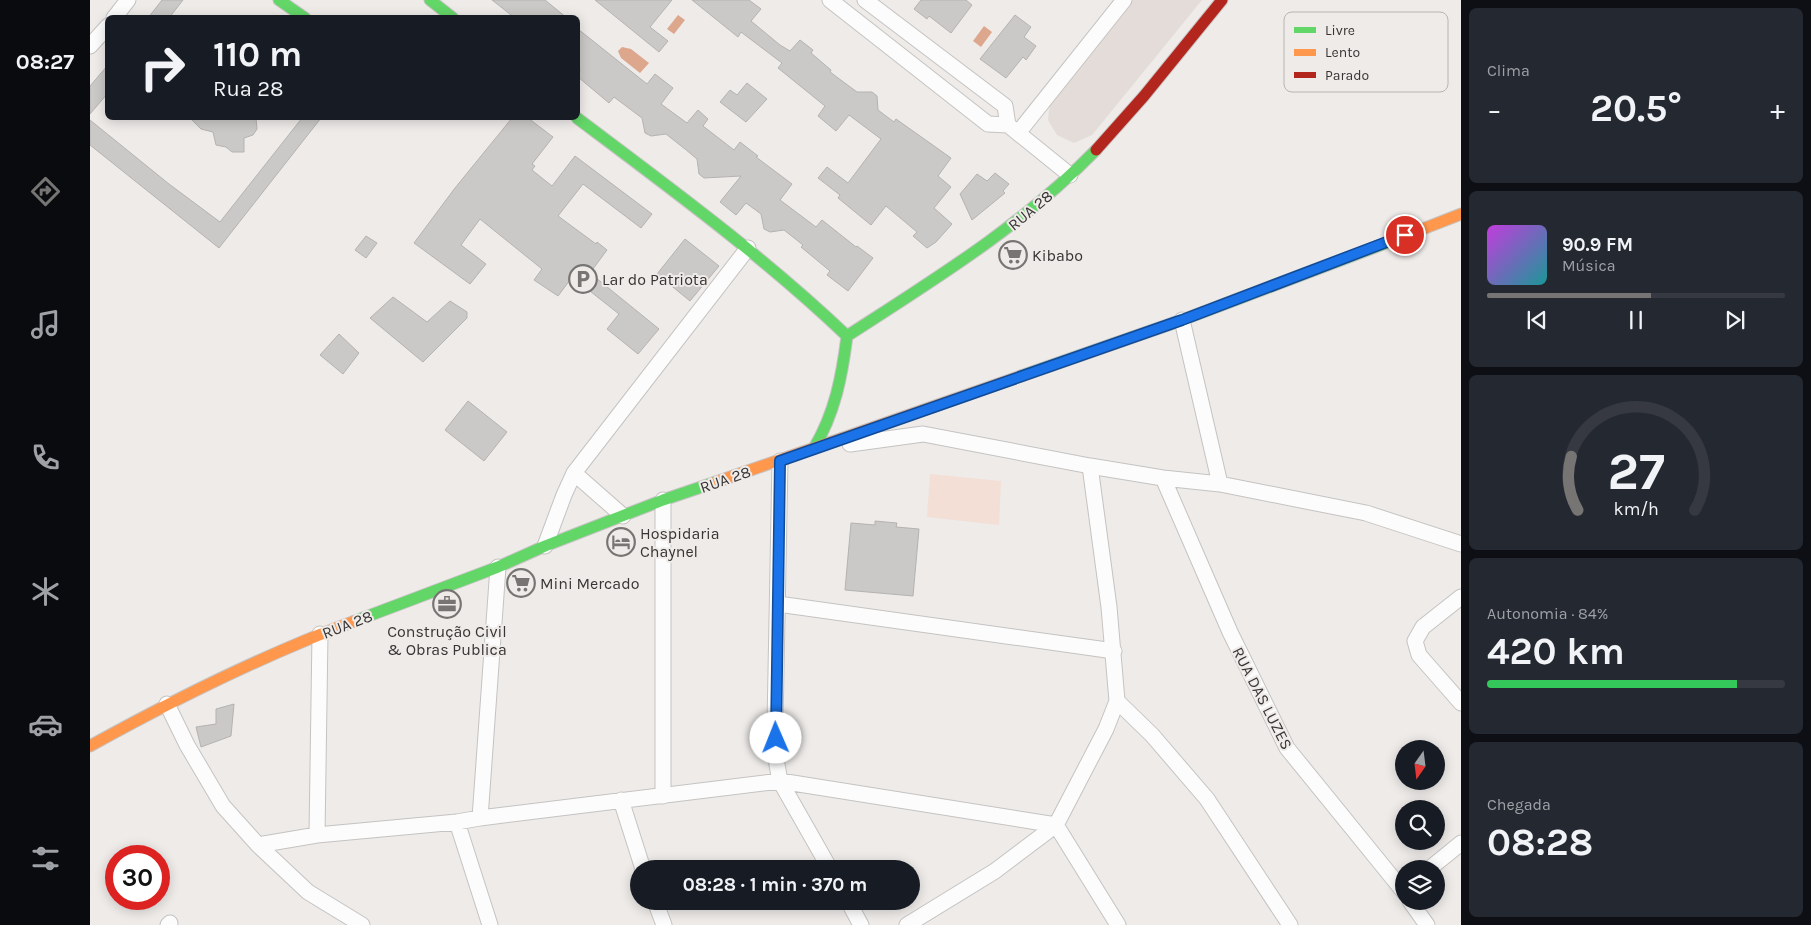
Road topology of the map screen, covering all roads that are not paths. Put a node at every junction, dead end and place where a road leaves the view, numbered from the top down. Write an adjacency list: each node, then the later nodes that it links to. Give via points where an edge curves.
1 (128, 0): 8 (street)
2 (279, 0): 9 (street)
3 (430, 0): 10 (street)
4 (830, 0): 14 (street, via 988,124)
5 (865, 0): 14 (street, via 1005,106)
6 (1124, 0): 14 (street)
7 (1222, 0): 15 (street, RUA 28, via 1139,101)
8 (116, 15)
9 (301, 15)
10 (449, 15)
11 (105, 29): 12 (street)
12 (90, 46)
13 (580, 120): 17 (street)
14 (1013, 129): 15 (street)
15 (1070, 175): 19 (street, RUA 28, via 960,265)
16 (1461, 214): 18 (street, RUA 28)
17 (748, 248): 19 (street); 23 (street)
18 (1182, 320): 20 (street, RUA 28); 25 (street)
19 (847, 336): 20 (street, via 843,377 832,416)
20 (814, 448): 21 (street, RUA 28); 22 (street, via 923,434)
21 (780, 461): 26 (street, RUA 28); 32 (street)
22 (1090, 466): 24 (street); 34 (street)
23 (574, 473): 27 (street); 29 (street)
24 (1163, 478): 25 (street); 51 (street, RUA DAS LUZES, via 1230,632 1287,748)
25 (1220, 484): 28 (street, via 1366,512)
26 (663, 500): 27 (street, RUA 28); 40 (street)
27 (623, 516): 29 (street, RUA 28)
28 (1461, 544)
29 (545, 546): 30 (street, RUA 28)
30 (498, 567): 33 (street, RUA 28); 42 (street)
31 (1461, 597): 37 (street, via 1423,627 1415,641 1419,655)
32 (778, 604): 34 (street); 39 (street, via 775,724)
33 (320, 634): 36 (street, RUA 28); 45 (street)
34 (1114, 651): 35 (street)
35 (1117, 701): 44 (street); 61 (street, via 1152,735 1207,800)
36 (167, 704): 38 (street, RUA 28); 47 (street, via 223,806)
37 (1461, 704)
38 (90, 746)
39 (780, 781): 40 (street); 44 (street); 49 (street)
40 (663, 796): 41 (street)
41 (621, 800): 42 (street); 48 (street)
42 (480, 818): 43 (street)
43 (457, 822): 45 (street); 56 (street)
44 (1056, 825): 59 (street, via 995,871); 60 (street)
45 (317, 835): 47 (street)
46 (1461, 843): 50 (street)
47 (258, 845): 55 (street, via 308,892)
48 (640, 860)
49 (825, 860)
50 (1440, 860)
51 (1395, 881)
52 (658, 910): 57 (street)
53 (853, 910): 58 (street)
54 (1416, 910): 62 (street, RUA DAS LUZES)
55 (362, 925)
56 (490, 925)
57 (664, 925)
58 (861, 925)
59 (907, 925)
60 (1118, 925)
61 (1290, 925)
62 (1426, 925)

